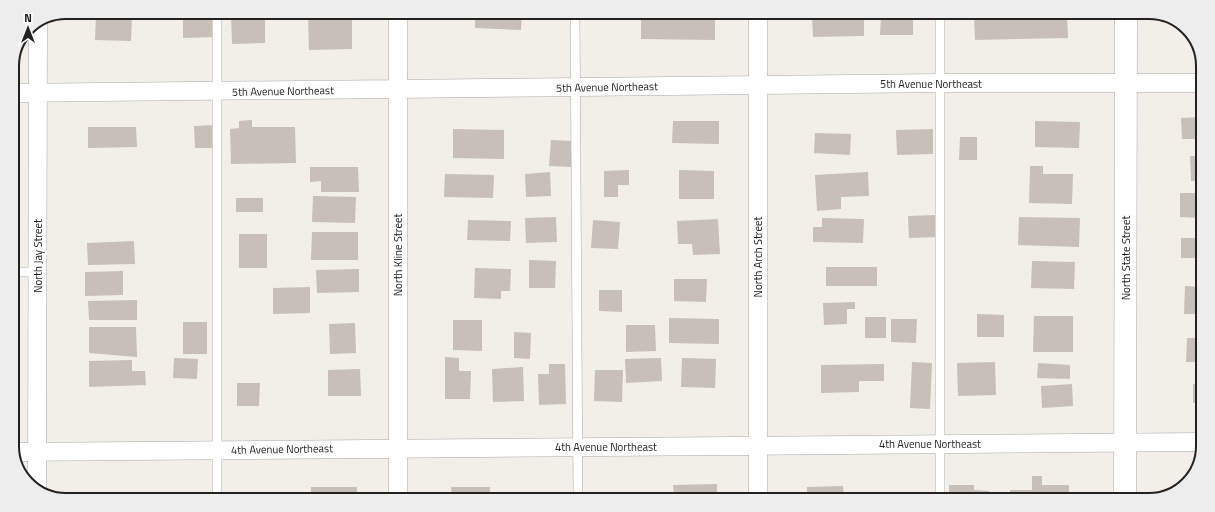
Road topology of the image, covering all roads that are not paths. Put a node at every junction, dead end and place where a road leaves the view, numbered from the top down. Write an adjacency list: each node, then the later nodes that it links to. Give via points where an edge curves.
1 (217, 19): 14 (lane)
2 (398, 19): 13 (street, North Kline Street)
3 (575, 19): 12 (lane)
4 (758, 19): 11 (street, North Arch Street)
5 (940, 19): 8 (lane)
6 (1126, 19): 9 (street, North State Street)
7 (38, 48): 16 (street, North Jay Street)
8 (940, 83): 9 (street, 5th Avenue Northeast); 11 (street, 5th Avenue Northeast); 21 (lane)
9 (1126, 83): 10 (street, 5th Avenue Northeast); 20 (street, North State Street)
10 (1196, 83)
11 (758, 85): 12 (street, 5th Avenue Northeast); 22 (street, North Arch Street)
12 (575, 88): 13 (street, 5th Avenue Northeast); 23 (lane)
13 (398, 89): 14 (street, 5th Avenue Northeast); 24 (street, North Kline Street)
14 (217, 91): 16 (street, 5th Avenue Northeast); 25 (lane)
15 (19, 93): 16 (street, 5th Avenue Northeast)
16 (38, 93): 18 (street, North Jay Street)
17 (19, 272): 18 (lane)
18 (38, 272): 27 (street, North Jay Street)
19 (1196, 442): 20 (street, 4th Avenue Northeast)
20 (1126, 443): 21 (street, 4th Avenue Northeast); 34 (street, North State Street)
21 (939, 444): 22 (street, 4th Avenue Northeast); 33 (lane)
22 (759, 445): 23 (street, 4th Avenue Northeast); 32 (street, North Arch Street)
23 (577, 447): 24 (street, 4th Avenue Northeast); 31 (lane)
24 (398, 448): 25 (street, 4th Avenue Northeast); 30 (street, North Kline Street)
25 (217, 450): 27 (street, 4th Avenue Northeast); 29 (lane)
26 (20, 452): 27 (street, 4th Avenue Northeast)
27 (37, 452): 28 (street, North Jay Street)
28 (37, 482)
29 (217, 493)
30 (398, 493)
31 (578, 493)
32 (758, 493)
33 (940, 493)
34 (1126, 493)

